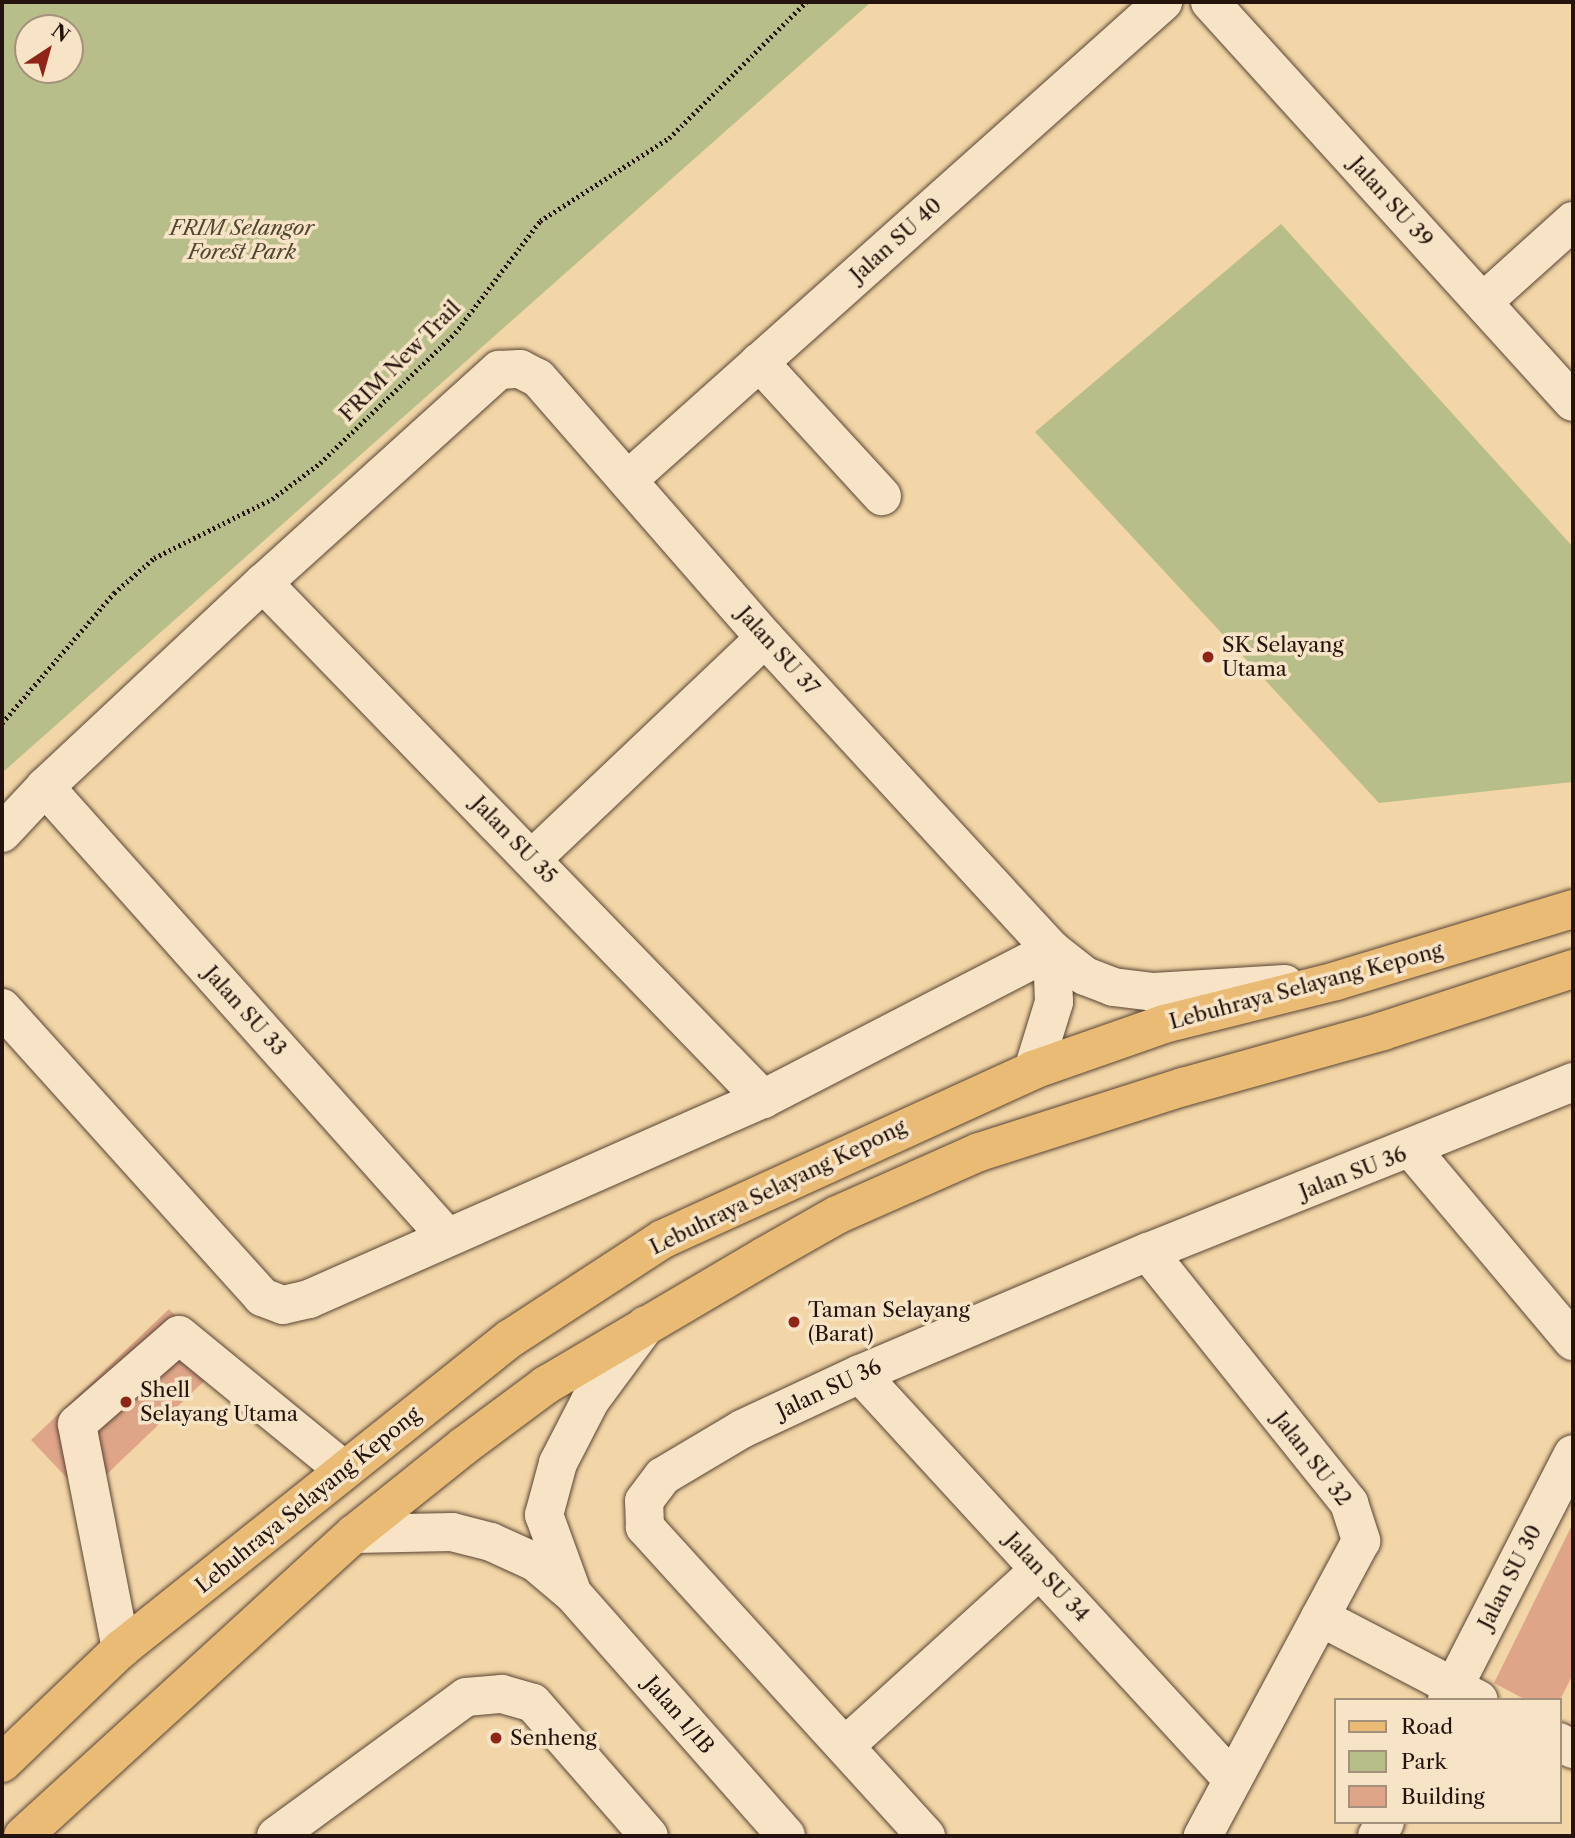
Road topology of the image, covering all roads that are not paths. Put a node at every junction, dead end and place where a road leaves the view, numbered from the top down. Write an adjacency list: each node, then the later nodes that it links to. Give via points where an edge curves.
1 (1163, 2): 5 (street, Jalan SU 40)
2 (1210, 2): 4 (street, Jalan SU 39)
3 (1573, 221): 4 (street)
4 (1483, 302): 6 (street, Jalan SU 39)
5 (759, 362): 7 (street, Jalan SU 40); 8 (street)
6 (1573, 402)
7 (629, 478): 9 (street, Jalan SU 37, via 538,378 520,369 499,370); 10 (street, Jalan SU 37)
8 (882, 496)
9 (263, 583): 11 (street); 13 (street, Jalan SU 35)
10 (765, 638): 13 (street); 15 (street, Jalan SU 37)
11 (44, 787): 12 (street); 23 (street, Jalan SU 33)
12 (2, 833)
13 (532, 859): 21 (street, Jalan SU 35)
14 (1573, 909): 17 (main road, Lebuhraya Selayang Kepong)
15 (1052, 950): 17 (street, Jalan SU 37, via 1085,976 1154,992); 19 (street, via 1054,1002); 21 (street)
16 (1573, 969): 25 (main road, via 979,1152 837,1215)
17 (1336, 981): 19 (main road, Lebuhraya Selayang Kepong, via 1164,1024)
18 (2, 1008): 23 (street, via 262,1297 283,1305 309,1299)
19 (1033, 1070): 29 (main road, Lebuhraya Selayang Kepong, via 663,1238 510,1338)
20 (1566, 1085): 22 (street, Jalan SU 36)
21 (763, 1098): 23 (street)
22 (1412, 1150): 24 (street, Jalan SU 36); 26 (street)
23 (446, 1236)
24 (1148, 1252): 27 (street, Jalan SU 36); 33 (street, Jalan SU 32, via 1353,1513 1360,1541)
25 (649, 1321): 30 (main road, via 546,1385); 32 (street, via 590,1401 558,1463 544,1515)
26 (1573, 1341)
27 (860, 1374): 31 (street, Jalan SU 34); 36 (street, Jalan SU 36, via 742,1429 663,1476 644,1501 645,1527)
28 (1573, 1454): 35 (street, Jalan SU 30)
29 (344, 1470): 34 (main road, Lebuhraya Selayang Kepong); 34 (street, via 179,1335 78,1424)
30 (354, 1534): 32 (street, via 414,1530 491,1542 535,1562); 39 (main road)
31 (1040, 1569): 36 (street); 38 (street, Jalan SU 34)
32 (573, 1594): 42 (street, Jalan 1/1B)
33 (1320, 1617): 35 (street); 38 (street, Jalan SU 32)
34 (121, 1649): 37 (main road, Lebuhraya Selayang Kepong)
35 (1460, 1695)
36 (845, 1746): 43 (street, Jalan SU 36)
37 (2, 1763)
38 (1233, 1780): 44 (street, Jalan SU 32)
39 (23, 1836)
40 (276, 1836): 41 (street, via 466,1698 502,1694 533,1703)
41 (649, 1836)
42 (786, 1836)
43 (926, 1836)
44 (1203, 1836)

